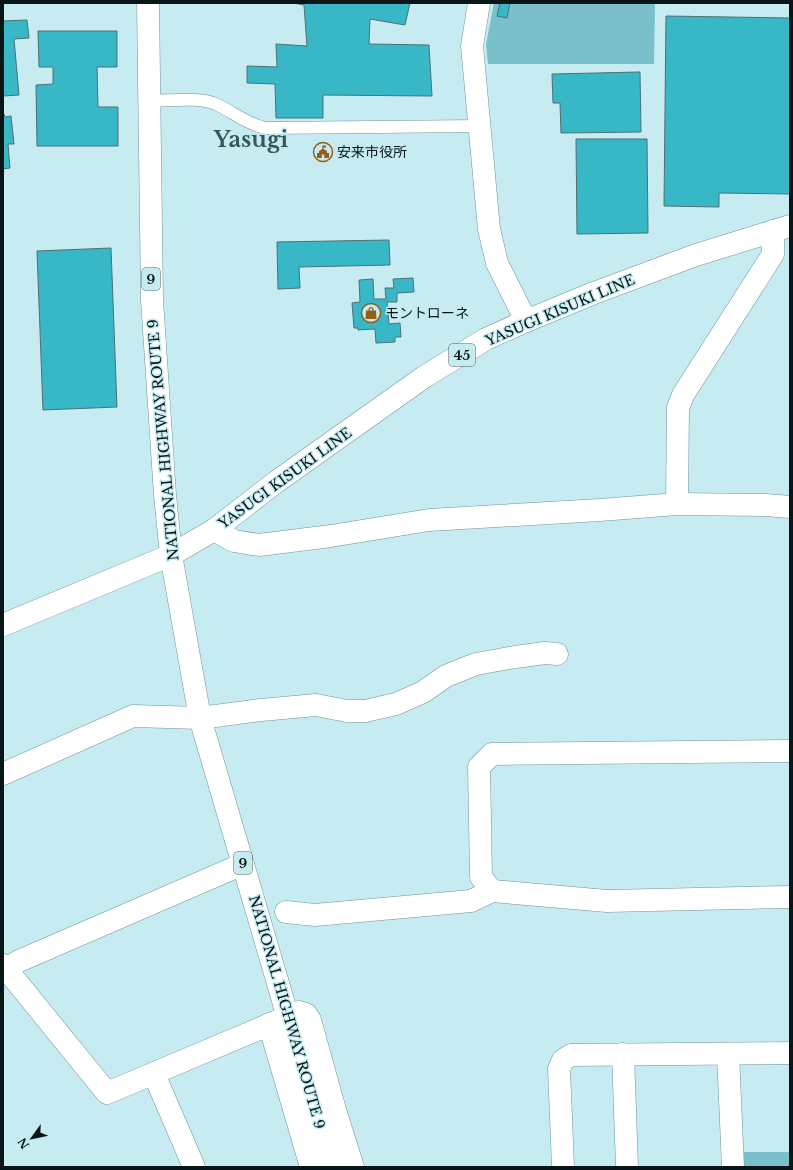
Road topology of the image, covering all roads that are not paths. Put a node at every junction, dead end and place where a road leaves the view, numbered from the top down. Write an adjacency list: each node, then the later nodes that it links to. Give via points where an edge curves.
1 (148, 3): 3 (main road, NATIONAL HIGHWAY ROUTE 9 / 9)
2 (479, 3): 4 (main road, via 472,46)
3 (150, 101): 4 (lane, via 209,102 248,123 265,128); 10 (main road, NATIONAL HIGHWAY ROUTE 9 / 9, via 152,300)
4 (480, 126): 6 (main road, via 489,229 497,263)
5 (782, 228): 6 (main road, YASUGI KISUKI LINE / 45, via 696,255); 7 (main road, via 773,254 683,394 678,408)
6 (526, 321): 9 (main road, YASUGI KISUKI LINE / 45, via 486,340 424,378 276,482)
7 (677, 504): 8 (main road, via 766,504); 9 (main road, via 429,520 331,536 259,544 234,541)
8 (790, 507)
9 (214, 530): 10 (main road, YASUGI KISUKI LINE / 45)
10 (171, 555): 11 (main road, YASUGI KISUKI LINE); 13 (main road, NATIONAL HIGHWAY ROUTE 9 / 9)
11 (3, 625)
12 (557, 654): 13 (main road, via 545,653 476,664 446,676 423,692 396,704 365,710 347,711 316,705)
13 (200, 718): 15 (main road, via 133,716); 16 (main road, NATIONAL HIGHWAY ROUTE 9 / 9)
14 (790, 751): 17 (main road, via 492,754 479,767 481,877)
15 (3, 774)
16 (243, 864): 20 (main road); 21 (main road, NATIONAL HIGHWAY ROUTE 9 / 9)
17 (492, 890): 18 (main road, via 607,901); 19 (main road, via 470,901 315,915)
18 (790, 897)
19 (286, 912)
20 (5, 967): 25 (main road, via 107,1093)
21 (278, 1020): 25 (main road); 27 (main road); 28 (main road, NATIONAL HIGHWAY ROUTE 9 / 9); 29 (main road, via 302,1012 310,1020)
22 (790, 1053): 24 (main road)
23 (623, 1054): 24 (main road); 30 (main road, via 575,1054 561,1063 559,1069); 31 (main road)
24 (728, 1054): 32 (main road)
25 (154, 1074): 26 (main road)
26 (194, 1167)
27 (311, 1167)
28 (332, 1167)
29 (353, 1167)
30 (563, 1167)
31 (627, 1167)
32 (733, 1167)

